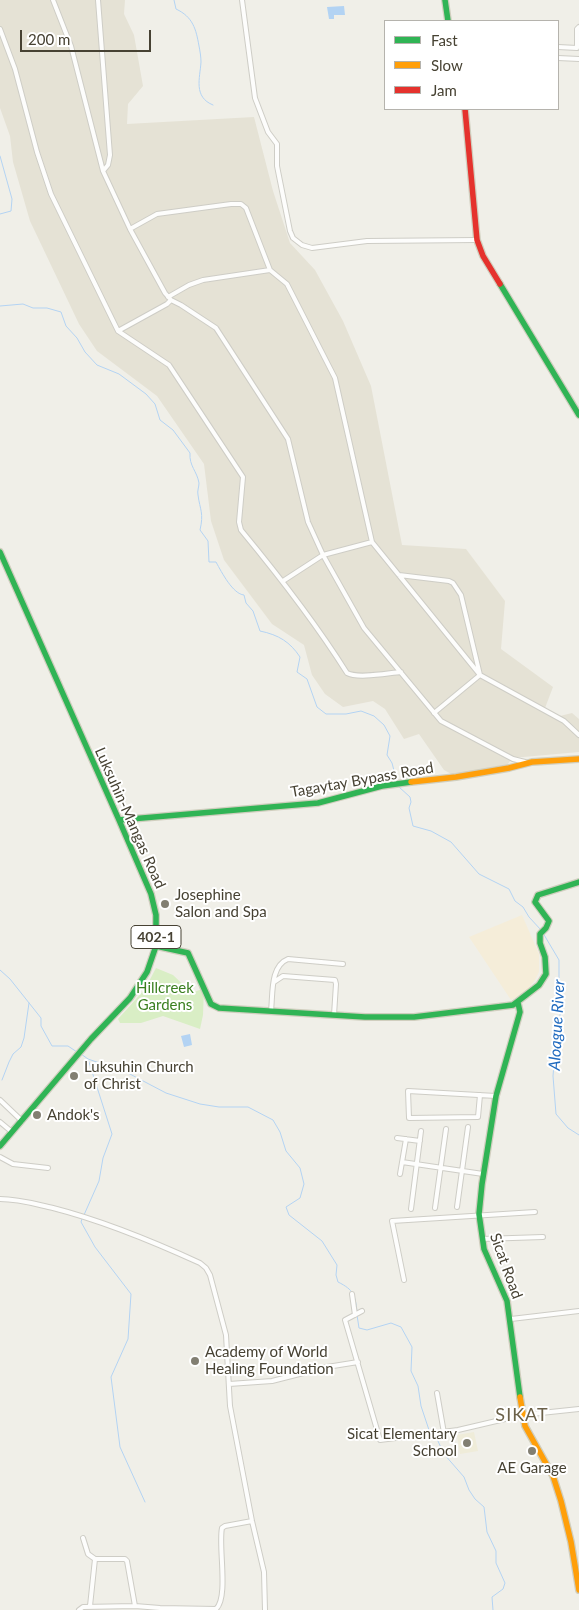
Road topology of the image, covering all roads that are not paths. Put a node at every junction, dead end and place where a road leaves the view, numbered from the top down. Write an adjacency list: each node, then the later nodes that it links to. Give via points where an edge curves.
1 (53, 0): 13 (street, via 71,46)
2 (98, 0): 13 (street, via 110,155)
3 (242, 0): 15 (street, via 255,98 276,144 277,166 293,238 312,248 367,241)
4 (445, 0): 5 (street)
5 (448, 20)
6 (579, 26): 9 (street)
7 (0, 29): 18 (street, via 15,69 51,194)
8 (559, 47): 9 (street)
9 (578, 48)
10 (559, 58): 11 (street)
11 (579, 59)
12 (465, 110): 15 (street)
13 (103, 171): 14 (street)
14 (130, 229): 16 (street, via 157,214 241,204 246,208); 17 (street, via 161,288)
15 (477, 240): 19 (street, via 483,256)
16 (270, 270): 17 (street, via 203,280); 20 (street, via 287,284 335,378)
17 (170, 298): 18 (street, via 168,304); 22 (street, via 216,328 288,439 308,522)
18 (118, 331): 24 (street, via 166,362 188,393 243,477 241,530)
19 (579, 415)
20 (372, 542): 22 (street); 23 (street)
21 (0, 552): 31 (street, Luksuhin-Mangas Road / 402-1)
22 (323, 555): 24 (street); 25 (street, via 360,622)
23 (399, 575): 26 (street); 26 (street, via 452,583 461,596)
24 (282, 581): 25 (street, via 347,673)
25 (401, 672): 27 (street)
26 (480, 675): 27 (street); 28 (street, via 564,721)
27 (434, 713): 30 (street, via 448,726 512,758)
28 (579, 735)
29 (579, 759): 30 (street, Tagaytay Bypass Road)
30 (532, 762): 31 (street, Tagaytay Bypass Road, via 456,777 382,786 318,803)
31 (119, 820): 33 (street, Luksuhin-Mangas Road / 402-1, via 150,894 156,915)
32 (579, 882): 36 (street, via 538,895 536,902 550,925 540,934 546,974 539,986)
33 (156, 946): 37 (street, via 183,950 191,955 215,1007); 42 (street, Luksuhin-Mangas Road / 402-1, via 140,986)
34 (343, 964): 35 (street, via 288,959 278,964)
35 (274, 982): 37 (street); 38 (street, via 283,976 335,980)
36 (518, 1002): 38 (street, via 428,1016); 40 (street, Sicat Road, via 520,1012)
37 (271, 1011): 38 (street)
38 (334, 1016)
39 (480, 1095): 39 (street, via 408,1091 409,1118 478,1117); 40 (street)
40 (496, 1096): 59 (street, Sicat Road)
41 (0, 1100): 42 (street)
42 (22, 1120): 47 (street, Luksuhin-Mangas Road / 402-1)
43 (0, 1122): 47 (street)
44 (468, 1127): 57 (street)
45 (446, 1129): 56 (street)
46 (421, 1131): 50 (street)
47 (12, 1132): 51 (street, Luksuhin-Mangas Road / 402-1)
48 (397, 1138): 49 (street)
49 (406, 1139): 50 (street); 53 (street)
50 (420, 1141): 54 (street)
51 (0, 1146)
52 (0, 1157): 55 (street, via 13,1164)
53 (402, 1162): 54 (street); 58 (street)
54 (417, 1164): 56 (street); 63 (street)
55 (48, 1168)
56 (441, 1168): 57 (street); 62 (street)
57 (461, 1171): 59 (street); 61 (street)
58 (400, 1174)
59 (483, 1174): 65 (street, Sicat Road)
60 (0, 1199): 75 (street, via 24,1201 87,1217 200,1263 210,1275 226,1335)
61 (457, 1207)
62 (435, 1208)
63 (411, 1210)
64 (535, 1212): 65 (street)
65 (479, 1214): 67 (street, Sicat Road); 68 (street, via 392,1220)
66 (543, 1237): 67 (street)
67 (482, 1239): 73 (street, Sicat Road, via 504,1291)
68 (404, 1280)
69 (352, 1294): 72 (street)
70 (362, 1311): 72 (street)
71 (579, 1311): 73 (street)
72 (355, 1314): 74 (street, via 345,1320)
73 (511, 1319): 78 (street, Sicat Road)
74 (358, 1362): 75 (street, via 327,1366 272,1381); 79 (street, via 380,1440)
75 (229, 1384): 80 (street, via 235,1438)
76 (437, 1394): 79 (street)
77 (579, 1409): 78 (street)
78 (522, 1415): 79 (street); 83 (street, Sicat Road, via 562,1501)
79 (444, 1433)
80 (252, 1521): 85 (street, via 222,1528 222,1586 220,1606 216,1609); 87 (street, via 264,1572)
81 (83, 1538): 82 (street, via 88,1554)
82 (95, 1560): 84 (street); 85 (street, via 127,1561)
83 (579, 1590)
84 (90, 1606): 85 (street); 86 (street)
85 (135, 1606)
86 (79, 1610)
87 (265, 1610)

